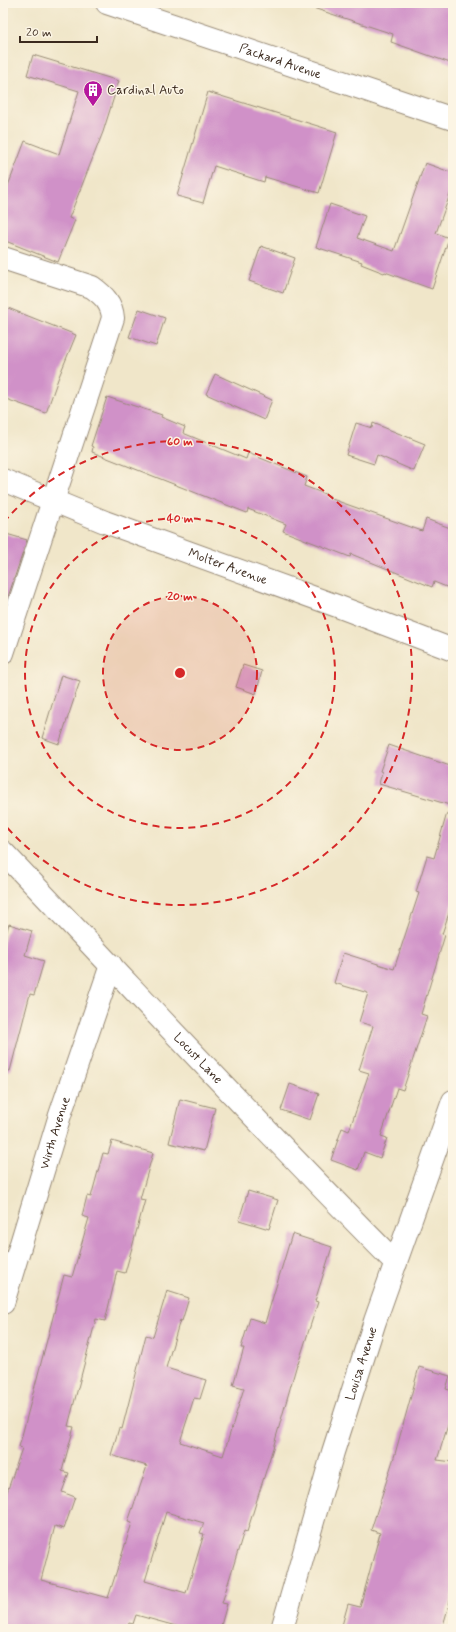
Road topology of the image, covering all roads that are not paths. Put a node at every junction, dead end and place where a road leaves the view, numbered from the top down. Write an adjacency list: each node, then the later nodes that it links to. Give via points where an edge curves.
1 (107, 3): 2 (street, Packard Avenue)
2 (453, 119)
3 (3, 258): 5 (street, via 92,287 103,296 113,310 113,318)
4 (3, 480): 5 (street, Molter Avenue)
5 (53, 501): 6 (street, Molter Avenue); 7 (street)
6 (453, 650)
7 (3, 653)
8 (3, 852): 9 (street, Locust Lane)
9 (112, 965): 11 (street, Locust Lane, via 308,1175); 12 (street, Wirth Avenue, via 60,1116)
10 (453, 1101): 11 (street, Louisa Avenue)
11 (396, 1263): 13 (street, Louisa Avenue, via 333,1452)
12 (3, 1303)
13 (282, 1629)

